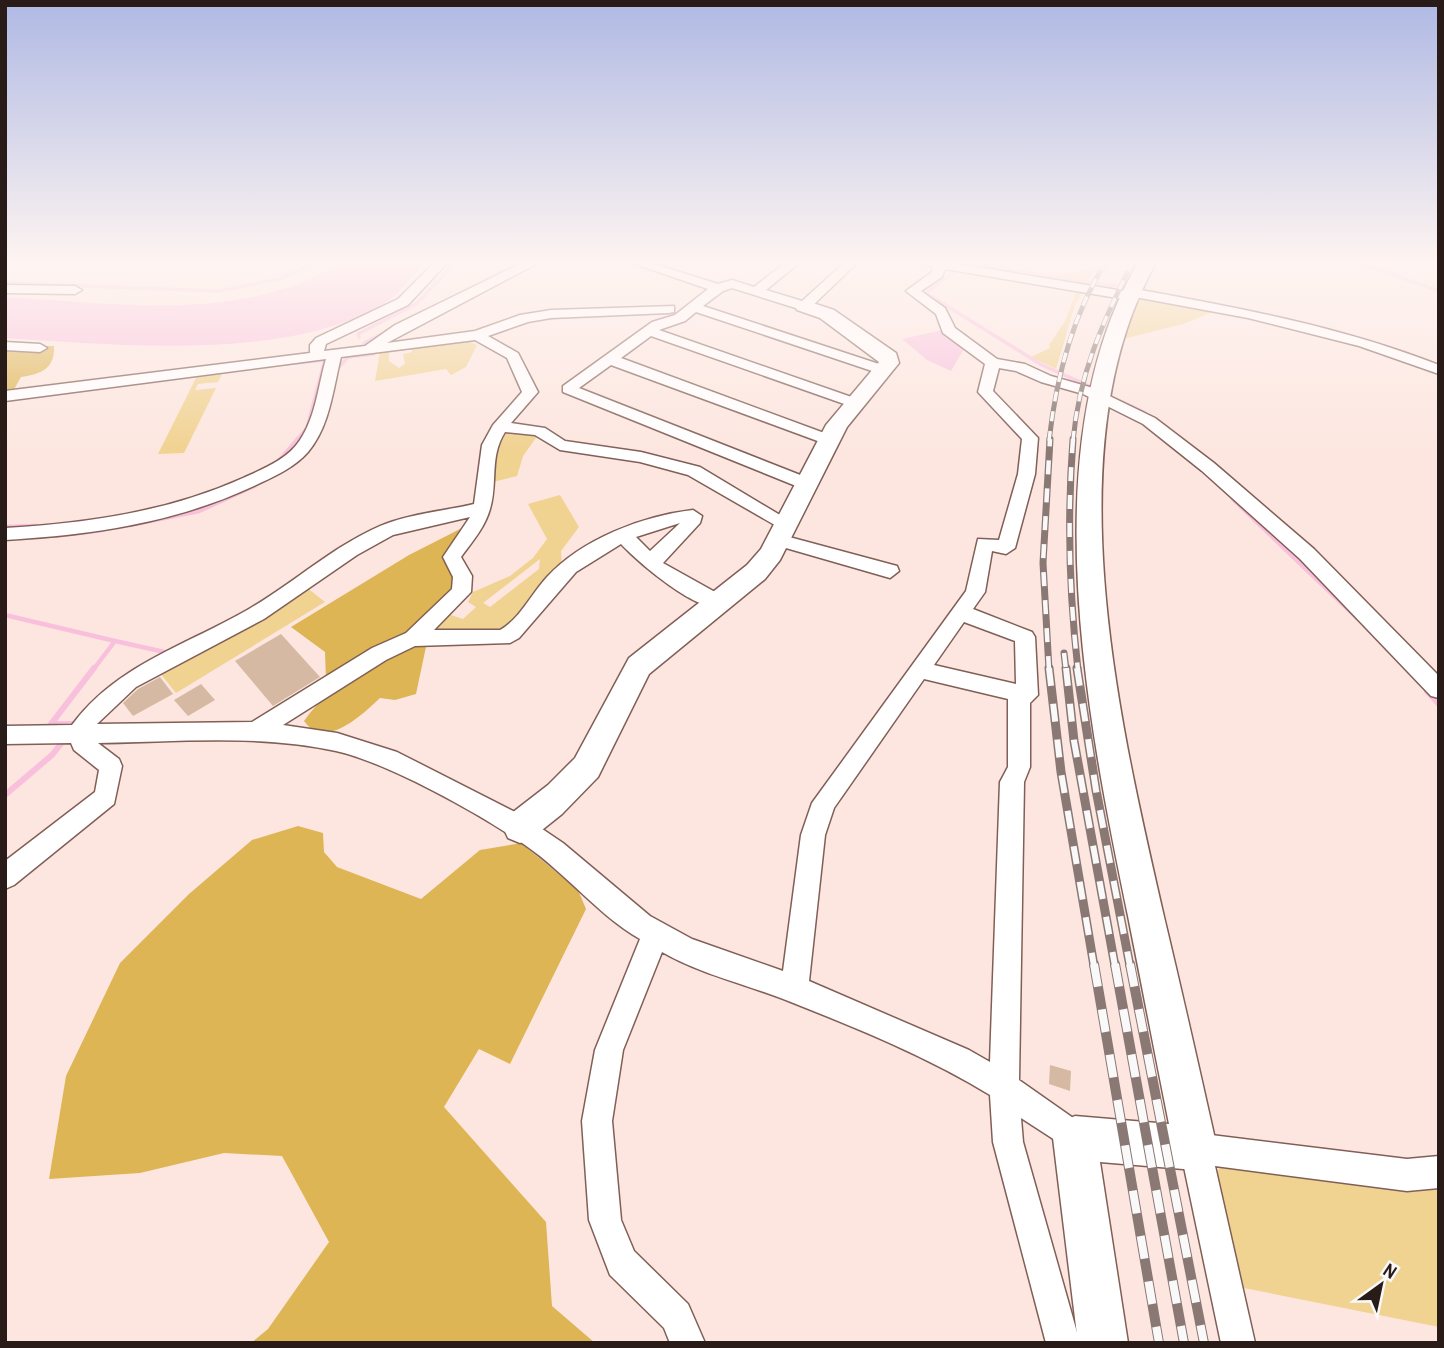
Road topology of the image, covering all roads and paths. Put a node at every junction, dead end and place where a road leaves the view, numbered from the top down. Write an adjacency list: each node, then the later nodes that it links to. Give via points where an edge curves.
1 (352, 326): 15 (street, via 317,345)
2 (404, 326): 14 (street)
3 (503, 326): 11 (street)
4 (662, 326): 10 (street)
5 (750, 326): 18 (street)
6 (844, 326): 18 (street, via 889,357)
7 (948, 326): 17 (street)
8 (1119, 326): 20 (street)
9 (1298, 326): 19 (street)
10 (650, 331): 16 (street); 22 (street)
11 (477, 335): 14 (street); 23 (street, via 513,356 530,391)
12 (5, 346): 13 (street)
13 (40, 348)
14 (364, 351): 15 (street)
15 (326, 356): 21 (street); 28 (street, via 312,432 297,453 269,472 209,501 178,510 58,531)
16 (610, 359): 24 (street); 25 (street, via 568,389)
17 (993, 363): 20 (street); 33 (street, via 986,392 1033,445 1006,548 984,543 975,592)
18 (883, 370): 22 (street)
19 (1439, 370)
20 (1101, 393): 36 (street, via 1144,418 1208,467 1307,554); 47 (street, via 1089,489 1099,674 1111,752)
21 (5, 396)
22 (855, 403): 24 (street)
23 (502, 427): 26 (street, via 486,456); 27 (street, via 539,431 560,445 641,457 694,471)
24 (829, 440): 25 (street)
25 (807, 484): 27 (street)
26 (482, 508): 34 (street, via 452,557 463,576 461,592); 39 (street, via 388,530 349,550 257,614 129,681 96,709)
27 (782, 532): 31 (street); 32 (street, via 756,572)
28 (5, 534)
29 (624, 536): 30 (street); 30 (street, via 679,516 693,516 657,555); 34 (street, via 569,567 503,638)
30 (653, 566): 32 (street)
31 (890, 571)
32 (717, 602): 41 (street, via 639,666 624,684 594,757 577,779)
33 (962, 613): 35 (street); 37 (street, via 1025,637 1027,695)
34 (413, 638): 38 (street, via 379,654)
35 (920, 670): 37 (street); 44 (street, via 824,803 813,835)
36 (1439, 690)
37 (1019, 693): 45 (street, via 1018,766 1012,782)
38 (256, 731): 39 (street); 41 (street, via 337,742 389,759)
39 (78, 734): 40 (street); 42 (street, via 82,743 111,766 106,797)
40 (5, 735)
41 (520, 827): 43 (street)
42 (5, 877)
43 (656, 933): 44 (street, via 685,950); 49 (street, via 609,1050 597,1121 605,1220 622,1263 676,1316)
44 (794, 989): 45 (street, via 959,1060)
45 (1004, 1087): 46 (street); 50 (street, via 1008,1142)
46 (1075, 1138): 47 (street); 51 (street)
47 (1195, 1148): 48 (street, via 1407,1175); 52 (street)
48 (1439, 1172)
49 (688, 1343)
50 (1063, 1343)
51 (1103, 1343)
52 (1238, 1343)

